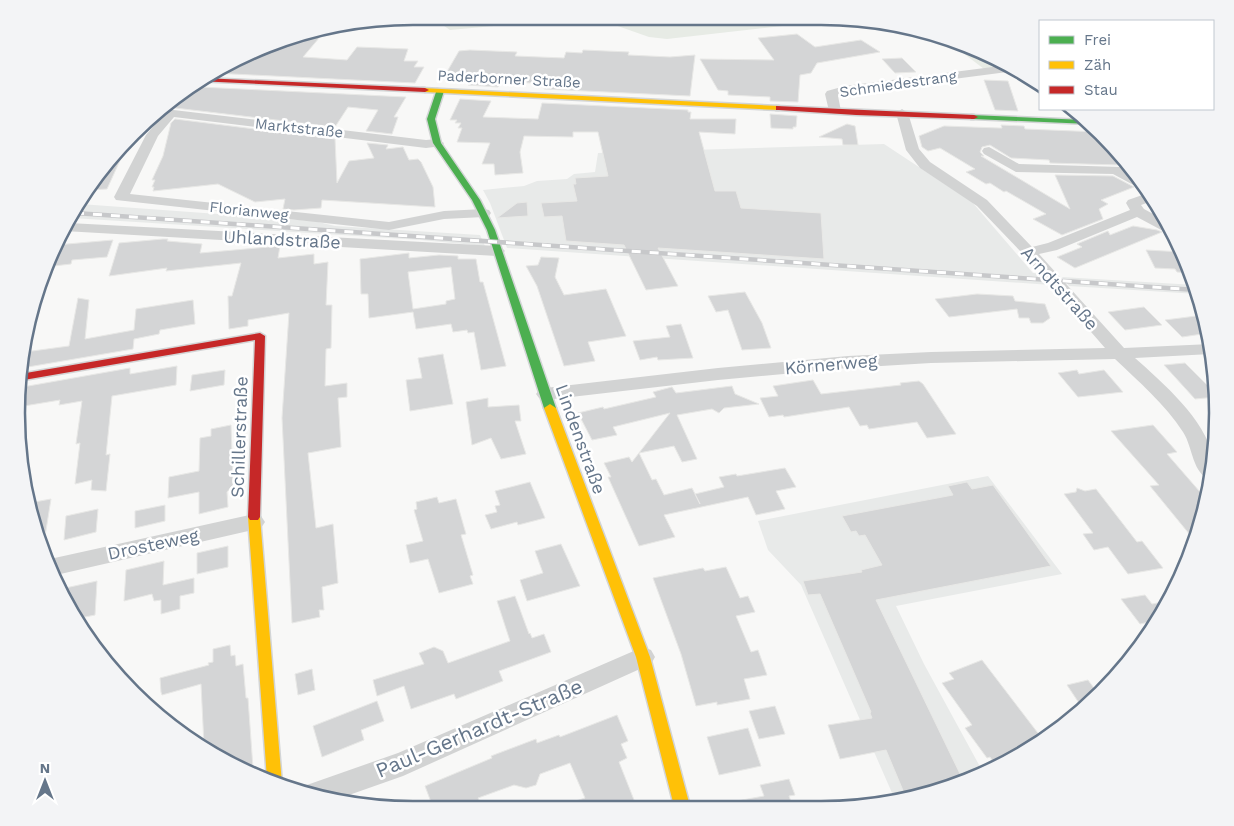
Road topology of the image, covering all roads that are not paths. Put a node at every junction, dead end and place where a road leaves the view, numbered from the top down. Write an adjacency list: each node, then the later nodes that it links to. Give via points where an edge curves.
1 (1001, 69): 4 (street, Schmiedestrang, via 845,90 832,94)
2 (213, 81): 3 (street, Paderborner Straße)
3 (440, 91): 4 (street, Paderborner Straße); 9 (street, Lindenstraße, via 431,120)
4 (835, 110): 6 (street, Paderborner Straße)
5 (170, 111): 9 (street, Marktstraße, via 194,117)
6 (897, 113): 8 (street, Paderborner Straße); 18 (street, Arndtstraße, via 913,150 925,165 982,203)
7 (164, 116): 14 (street, Florianweg, via 121,198 389,226 444,215)
8 (1078, 122)
9 (437, 143): 14 (street, Lindenstraße)
10 (989, 151): 11 (street, via 1016,168 1116,170)
11 (1129, 177)
12 (1145, 199): 13 (street, via 1133,203)
13 (1138, 212): 15 (street); 18 (street, via 1052,247)
14 (484, 213): 17 (street, Lindenstraße)
15 (1159, 223)
16 (72, 227): 17 (street, Uhlandstraße)
17 (497, 251): 22 (street, Lindenstraße)
18 (1029, 252): 20 (street, Arndtstraße)
19 (1204, 350): 20 (street, Körnerweg)
20 (1118, 352): 22 (street, Körnerweg, via 890,359 705,375); 23 (street, Arndtstraße, via 1158,389 1193,431)
21 (27, 377): 24 (street, Schillerstraße, via 260,336)
22 (545, 394): 26 (street, Lindenstraße)
23 (1206, 464)
24 (254, 522): 25 (street, Drosteweg); 27 (street, Schillerstraße)
25 (57, 566)
26 (643, 657): 28 (street, Paul-Gerhardt-Straße, via 402,764); 29 (street, Lindenstraße)
27 (275, 775)
28 (323, 791)
29 (681, 801)

